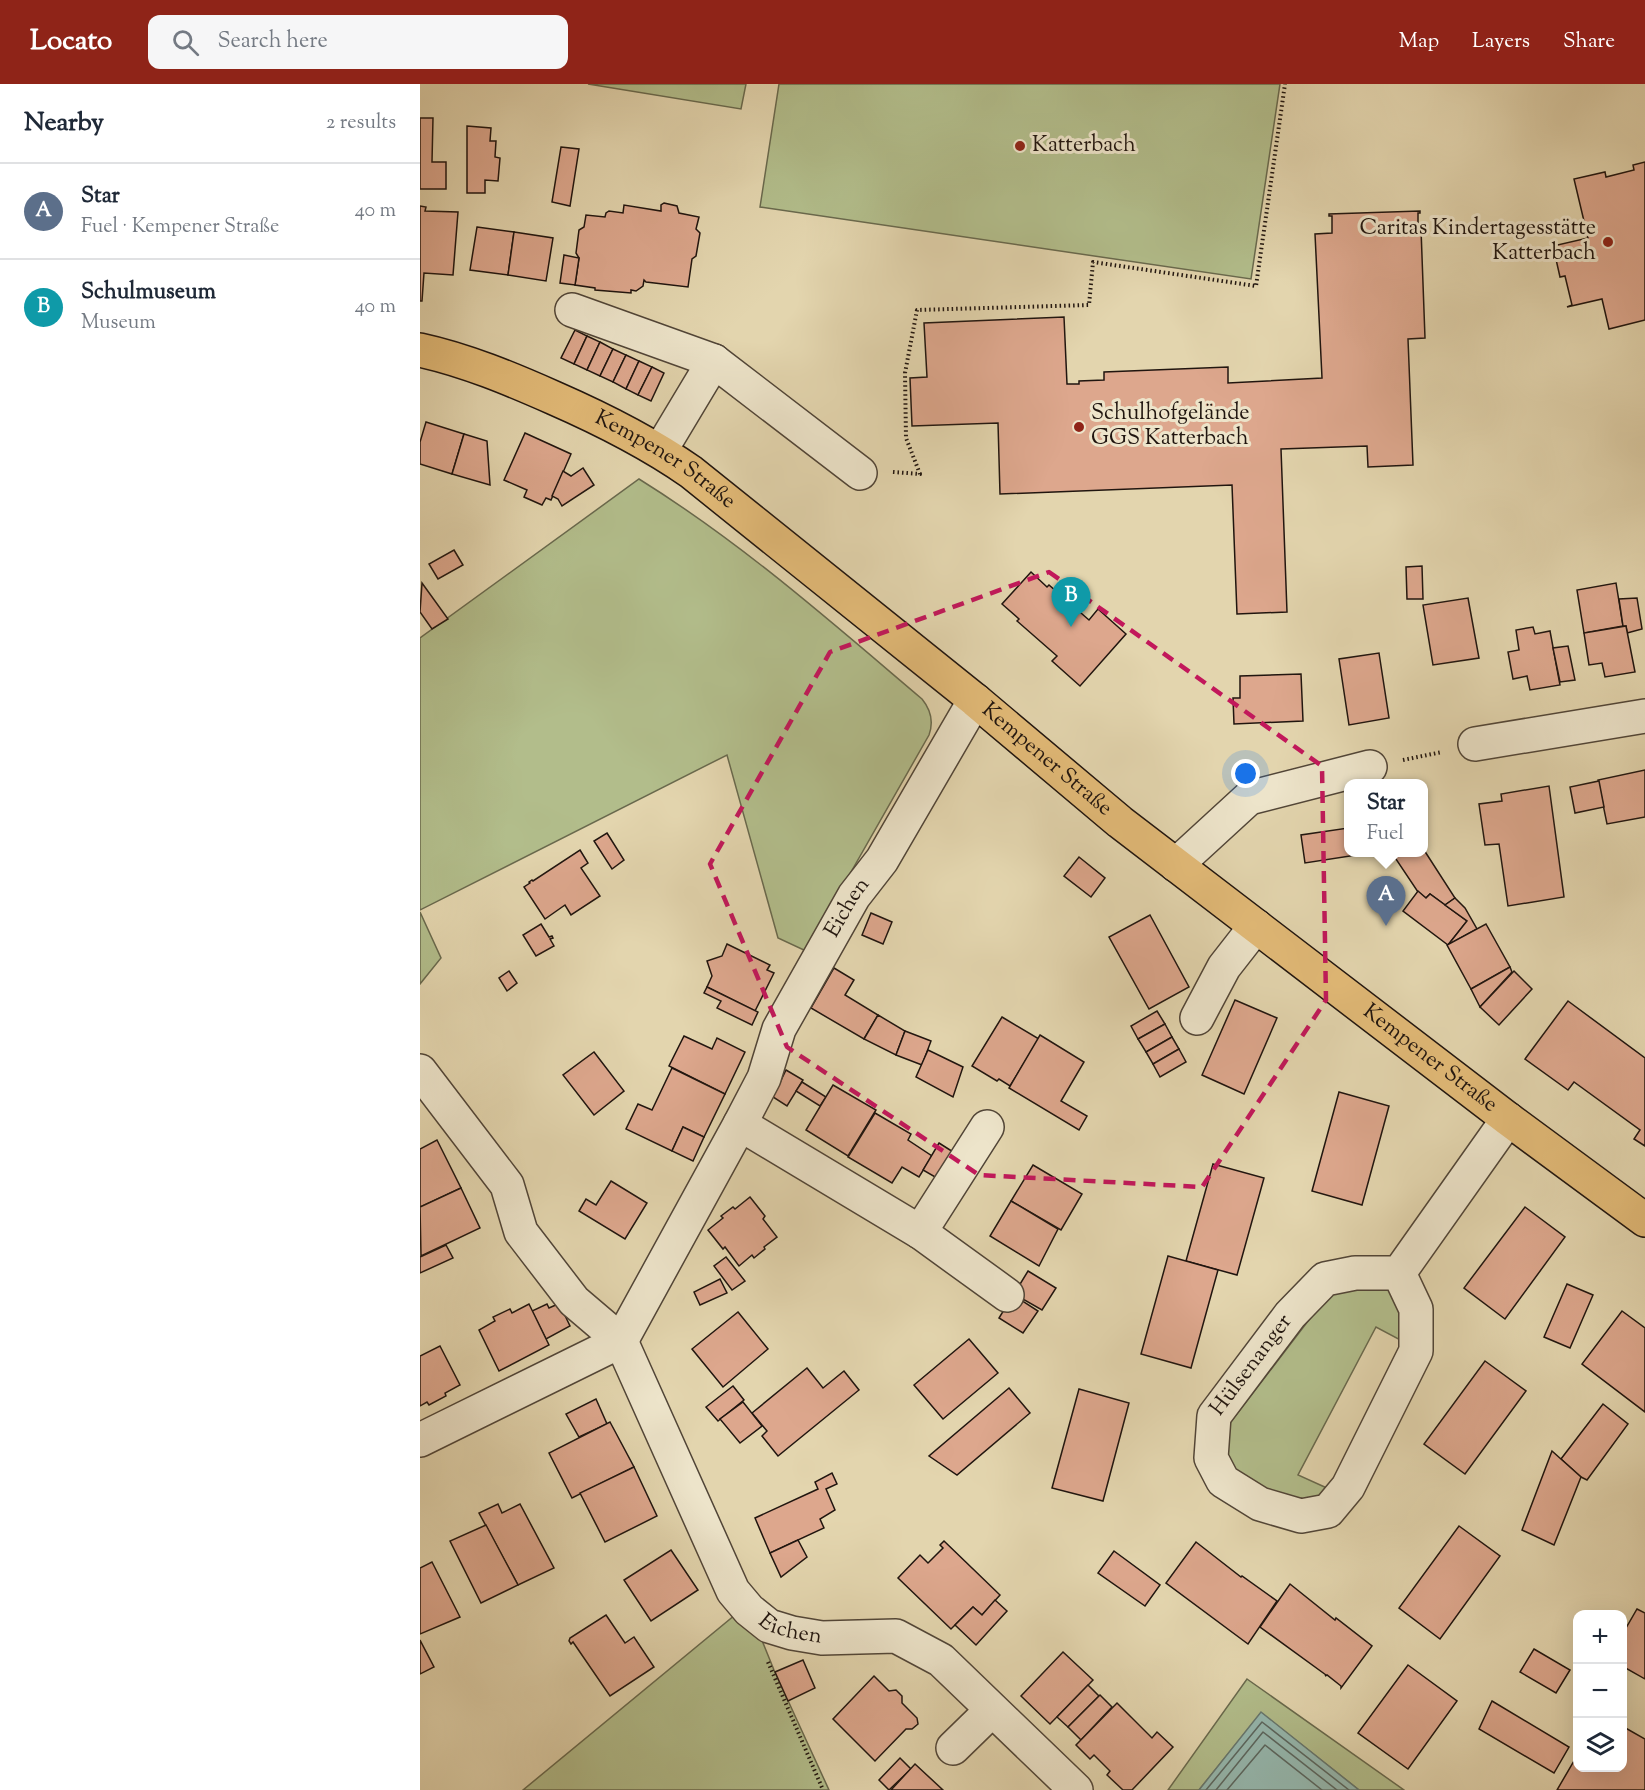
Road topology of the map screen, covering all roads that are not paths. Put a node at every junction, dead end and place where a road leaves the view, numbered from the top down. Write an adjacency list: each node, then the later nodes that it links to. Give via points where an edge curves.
1 (572, 310): 3 (street)
2 (420, 350): 4 (main road, Kempener Straße, via 512,379)
3 (714, 361): 4 (street); 5 (street)
4 (660, 451): 6 (main road, Kempener Straße)
5 (861, 472)
6 (975, 700): 10 (main road, Kempener Straße); 15 (street, Eichen, via 882,860 854,896 779,1029 764,1078)
7 (1645, 716): 8 (street)
8 (1475, 744)
9 (1370, 767): 10 (street, via 1249,798)
10 (1176, 865): 11 (main road, Kempener Straße)
11 (1256, 926): 12 (street, via 1224,967); 14 (main road, Kempener Straße)
12 (1197, 1018)
13 (420, 1071): 21 (street, Eichen, via 507,1185 521,1232 574,1300)
14 (1508, 1119): 17 (main road, Kempener Straße); 19 (street)
15 (740, 1124): 18 (street); 21 (street, Eichen)
16 (987, 1127): 18 (street)
17 (1645, 1220)
18 (920, 1232): 20 (street)
19 (1399, 1273): 19 (street, Hülsenanger, via 1356,1273 1325,1280 1290,1315 1214,1416 1210,1458 1223,1480 1260,1504 1301,1516 1328,1511 1348,1488 1416,1351 1416,1309)
20 (1007, 1295)
21 (621, 1341): 22 (street); 23 (street, Eichen, via 734,1591 749,1610 769,1626 792,1633 822,1638 896,1636 942,1660)
22 (420, 1440)
23 (992, 1710): 24 (street); 25 (street, Eichen)
24 (953, 1748)
25 (1076, 1790)

